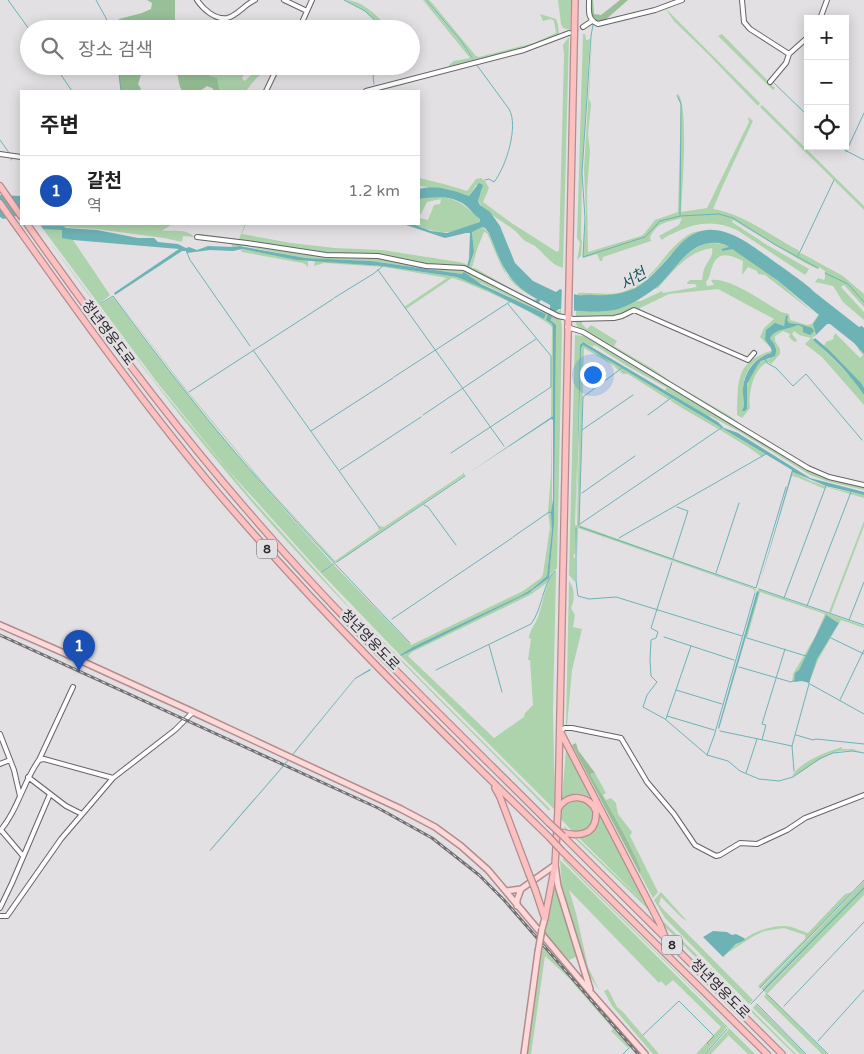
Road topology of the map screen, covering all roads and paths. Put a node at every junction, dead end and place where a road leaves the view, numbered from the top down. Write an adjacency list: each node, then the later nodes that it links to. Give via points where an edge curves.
1 (197, 0): 2 (street, via 210,14 227,18)
2 (255, 0)
3 (284, 0): 10 (street)
4 (312, 0): 10 (street)
5 (575, 0): 29 (highway)
6 (590, 0): 13 (street)
7 (682, 0): 13 (street, via 602,24)
8 (742, 0): 17 (street, via 744,22 750,29)
9 (827, 0): 11 (street)
10 (307, 11): 12 (street)
11 (821, 15)
12 (303, 20)
13 (592, 20): 14 (street)
14 (583, 27)
15 (569, 33): 21 (street, via 524,50)
16 (804, 41): 17 (street)
17 (789, 54): 19 (street, via 786,63)
18 (274, 75): 20 (street)
19 (770, 82)
20 (266, 90)
21 (370, 90)
22 (0, 154): 23 (street)
23 (20, 157)
24 (0, 186): 26 (highway)
25 (0, 203): 44 (highway, 청년영웅도로 / 8, via 122,373 239,517 312,598)
26 (20, 215)
27 (28, 225): 51 (highway, 청년영웅도로 / 8, bridge, via 147,390 246,510 366,640)
28 (197, 237): 29 (street, via 326,255 378,256 426,266 464,268 558,316)
29 (568, 318): 30 (highway); 31 (street, via 618,317 634,310 748,360)
30 (567, 327): 32 (street, via 583,332 814,471); 36 (highway)
31 (754, 353)
32 (864, 485)
33 (0, 625): 35 (main road)
34 (73, 687): 40 (street)
35 (193, 712): 43 (street); 55 (main road, via 435,827 476,859)
36 (559, 730): 46 (street, via 572,728 622,738 648,782 695,845 716,856 740,843 757,844 805,818); 48 (highway); 61 (highway)
37 (0, 734): 38 (street)
38 (1, 741): 39 (street)
39 (10, 760): 41 (street); 47 (street)
40 (39, 760): 42 (street); 43 (street)
41 (0, 764)
42 (28, 777): 45 (street); 47 (street)
43 (114, 778): 49 (street)
44 (490, 780): 59 (highway, bridge, via 500,797); 65 (highway, 청년영웅도로 / 8, bridge)
45 (50, 794): 49 (street); 52 (street)
46 (864, 795)
47 (20, 796): 50 (street, via 13,813)
48 (558, 811): 51 (highway, via 564,802 576,797 588,801 596,811 595,822 585,834); 53 (highway)
49 (82, 814): 58 (street, via 7,916)
50 (0, 830): 52 (street)
51 (561, 834): 61 (highway, 청년영웅도로 / 8)
52 (23, 856): 57 (street)
53 (555, 865): 54 (main road); 59 (highway); 62 (main road, via 558,886)
54 (521, 889): 55 (main road); 56 (main road)
55 (505, 890): 56 (main road)
56 (517, 906): 62 (main road)
57 (0, 908)
58 (2, 916): 60 (street)
59 (544, 918): 63 (main road, bridge)
60 (0, 920)
61 (665, 939): 66 (highway, 청년영웅도로 / 8)
62 (592, 994): 64 (main road)
63 (524, 1054)
64 (645, 1054)
65 (767, 1054)
66 (782, 1054)

